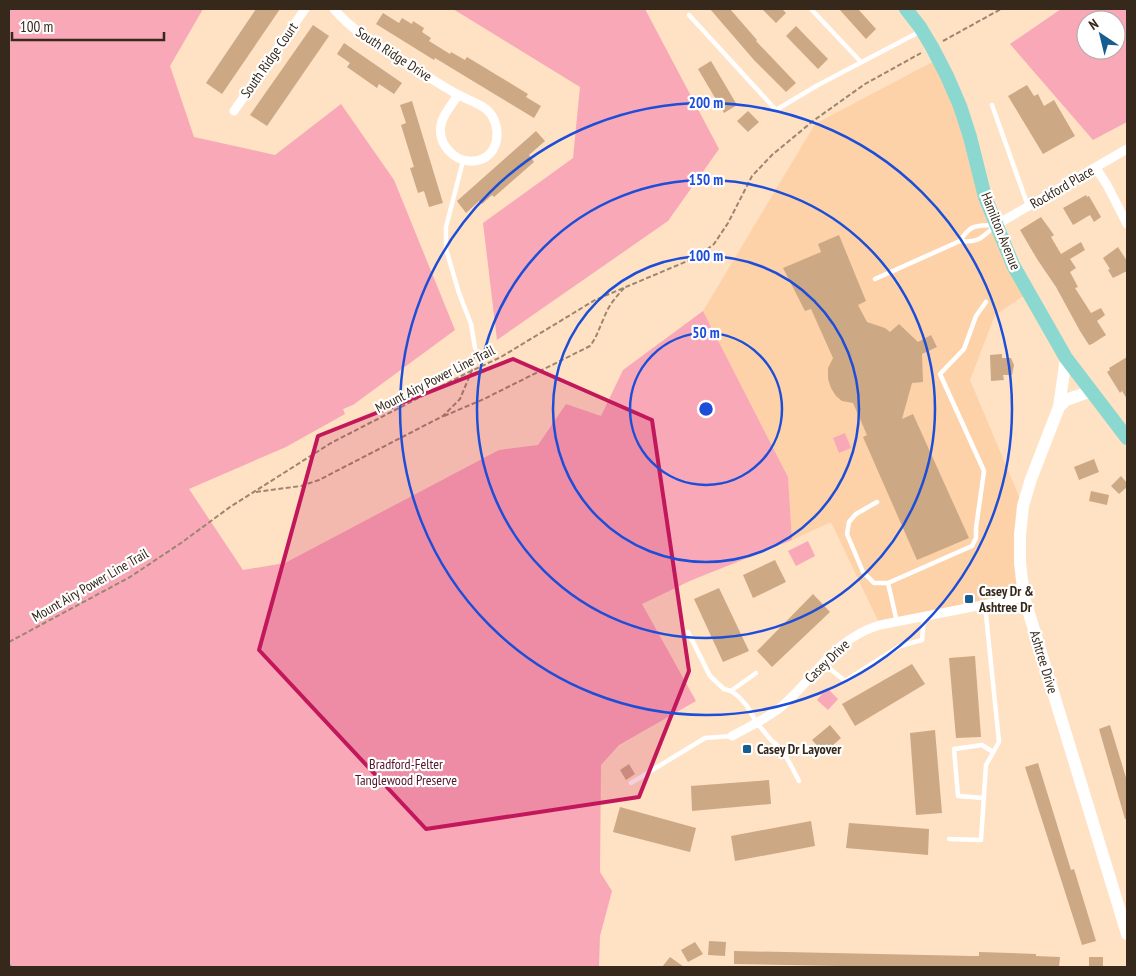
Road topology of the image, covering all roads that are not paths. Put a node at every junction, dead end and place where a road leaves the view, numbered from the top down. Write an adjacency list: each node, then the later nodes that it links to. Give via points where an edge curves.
1 (305, 9): 10 (street, South Ridge Court)
2 (334, 9): 8 (street, South Ridge Drive, via 365,37)
3 (811, 9): 7 (lane)
4 (906, 9): 6 (main road, Hamilton Avenue)
5 (689, 15): 7 (lane, via 776,110)
6 (922, 31): 7 (lane); 16 (main road, Hamilton Avenue, via 960,106)
7 (861, 62)
8 (458, 95): 12 (street, via 442,121 441,132 443,144); 12 (street, South Ridge Drive, via 486,109 498,130 496,144 489,155 476,161)
9 (992, 104): 14 (lane)
10 (234, 111)
11 (1127, 149): 13 (street, Rockford Place)
12 (463, 161): 20 (lane, via 446,227 446,249 471,324)
13 (1096, 168): 14 (street, Rockford Place); 15 (street)
14 (1028, 206): 16 (street, Rockford Place)
15 (1127, 224)
16 (996, 225): 17 (lane, via 982,238); 17 (lane, via 976,226 967,230); 21 (main road, Hamilton Avenue, via 1013,265)
17 (960, 241): 18 (lane)
18 (875, 279)
19 (986, 302): 26 (lane, via 976,316 964,349 940,374 984,470 976,538 972,546)
20 (475, 348)
21 (1066, 358): 22 (main road, Hamilton Avenue); 23 (street, Ashtree Drive)
22 (1091, 391): 23 (street, via 1066,400); 24 (main road, Hamilton Avenue)
23 (1059, 407): 27 (street, Ashtree Drive, via 1023,506 1020,563)
24 (1127, 438)
25 (877, 502): 26 (lane, via 856,514 849,522 847,534 862,572 874,584)
26 (888, 583): 30 (lane)
27 (1024, 597): 28 (street, Casey Drive); 42 (street, Ashtree Drive)
28 (985, 605): 29 (street, Casey Drive); 37 (lane, via 998,742)
29 (924, 616): 30 (street, Casey Drive); 32 (lane, via 922,640 900,646 844,681)
30 (897, 622): 32 (street, Casey Drive, via 866,629 853,636)
31 (688, 632): 34 (lane, via 710,676)
32 (823, 663): 35 (street, Casey Drive, via 783,705)
33 (756, 673): 34 (lane)
34 (731, 691): 35 (lane, via 747,706)
35 (757, 723): 36 (street, Casey Drive); 38 (lane, via 788,760)
36 (732, 736): 39 (lane, via 705,738)
37 (993, 752): 40 (lane, via 986,765); 40 (lane, via 982,746 954,749 958,796)
38 (798, 781)
39 (631, 783)
40 (984, 798): 41 (lane, via 980,840)
41 (949, 839)
42 (1127, 934)

